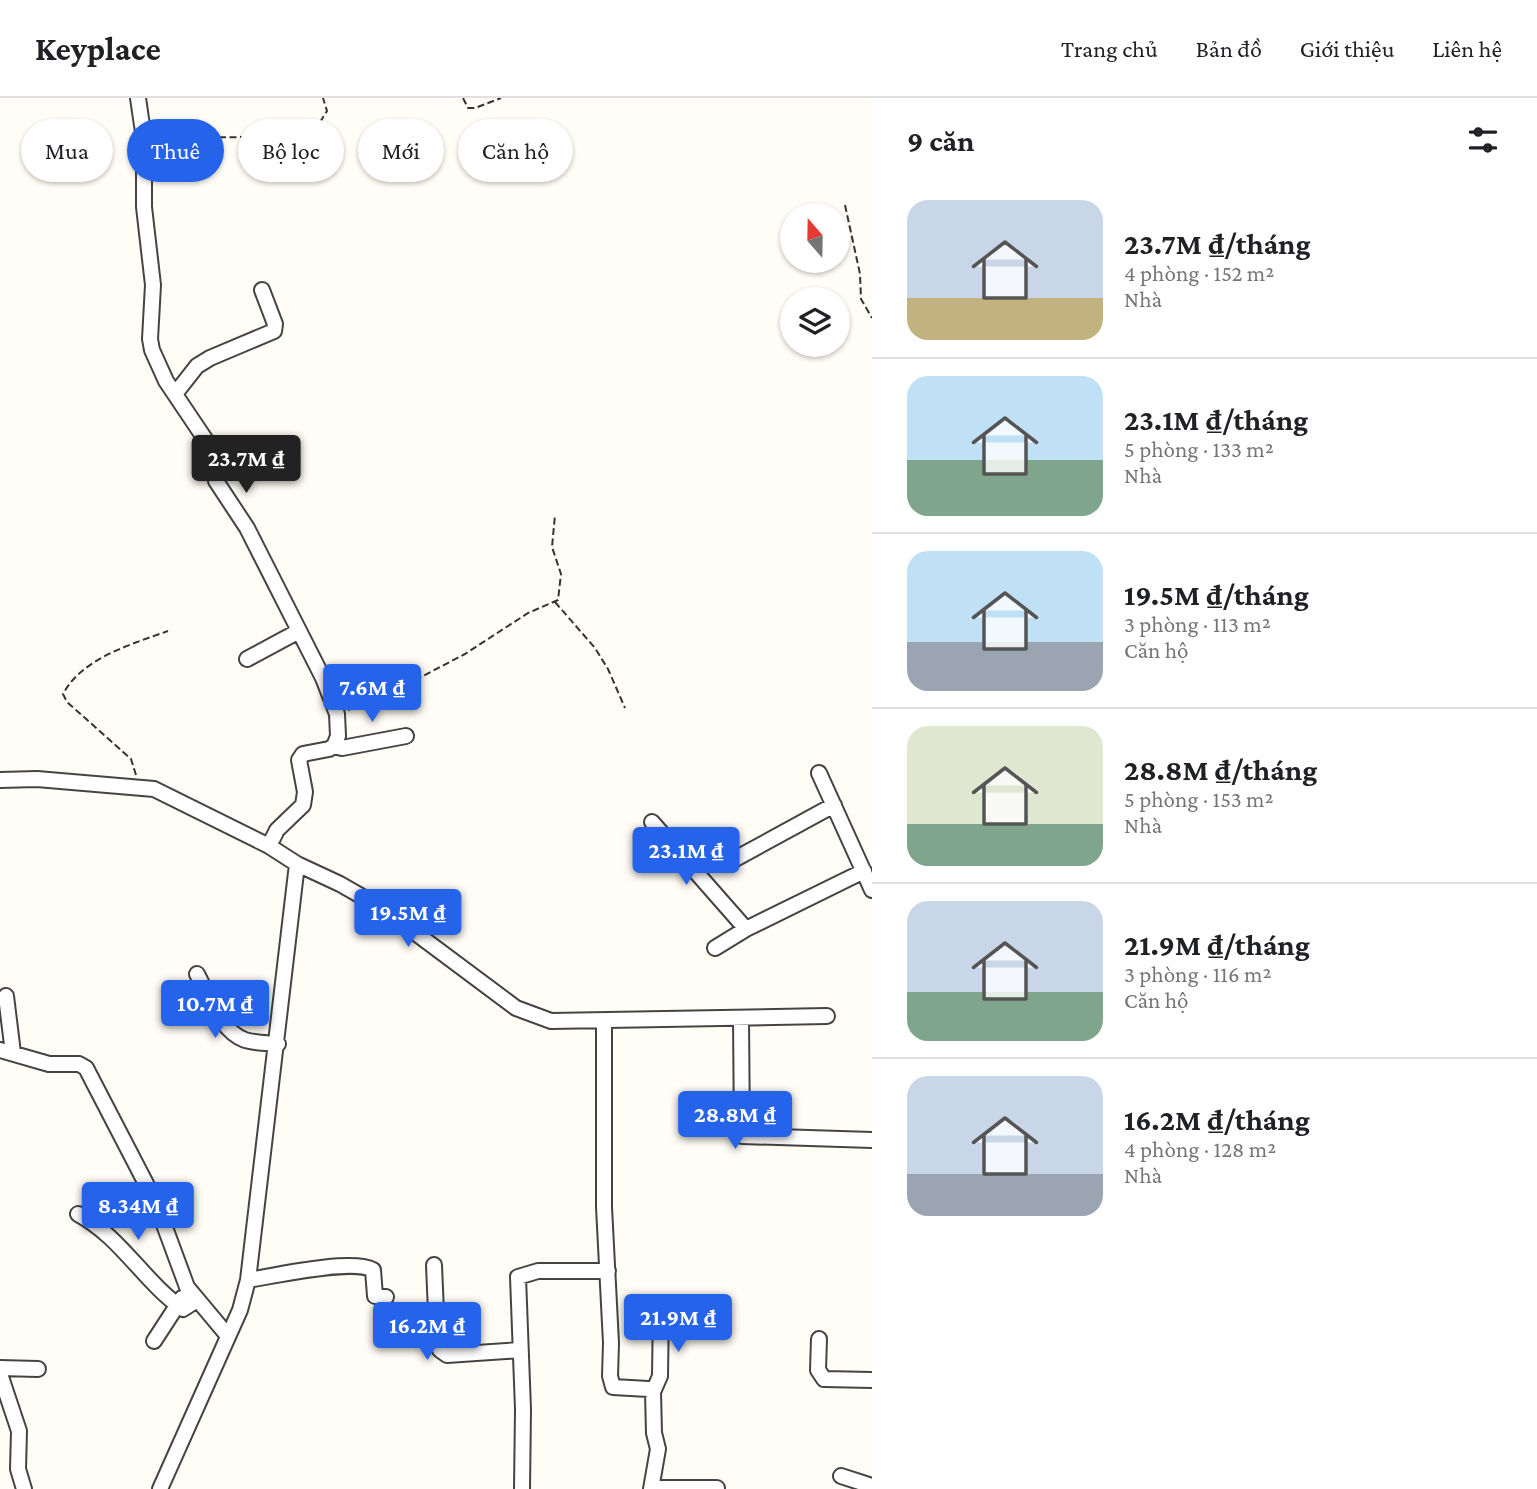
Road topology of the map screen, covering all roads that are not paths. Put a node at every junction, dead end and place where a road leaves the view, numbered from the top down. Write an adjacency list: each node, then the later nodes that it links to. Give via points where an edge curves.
1 (138, 98): 3 (street, via 153,285 150,339)
2 (262, 289): 3 (street, via 274,331 203,362)
3 (175, 394): 4 (street, via 207,442 216,481 247,528)
4 (299, 631): 5 (street); 7 (street, via 337,714)
5 (247, 659)
6 (406, 736): 7 (street)
7 (334, 746): 12 (street, via 301,756 303,805 277,830)
8 (819, 773): 10 (street)
9 (0, 780): 12 (street, via 154,789)
10 (834, 806): 13 (street); 15 (street)
11 (652, 822): 17 (street)
12 (269, 846): 14 (street)
13 (735, 859)
14 (297, 864): 23 (street, via 382,908 516,1008 551,1021); 24 (street)
15 (864, 872): 16 (street); 17 (street)
16 (872, 890)
17 (746, 929): 18 (street)
18 (715, 948)
19 (197, 974): 24 (street, via 232,1034)
20 (6, 996): 25 (street)
21 (827, 1016): 22 (street)
22 (741, 1018): 23 (street); 26 (street, via 742,1136)
23 (604, 1022): 29 (street)
24 (278, 1044): 30 (street)
25 (7, 1052): 31 (street, via 86,1068 156,1203)
26 (872, 1140)
27 (78, 1214): 34 (street, via 104,1231)
28 (434, 1265): 39 (street, via 440,1350 447,1354)
29 (608, 1271): 39 (street, via 538,1271 518,1277); 43 (street, via 612,1385)
30 (248, 1280): 32 (street, via 327,1267 366,1266 373,1270 375,1296); 36 (street)
31 (187, 1287): 33 (street); 34 (street)
32 (386, 1297)
33 (197, 1300): 34 (street, via 183,1309); 36 (street)
34 (178, 1306): 38 (street)
35 (661, 1306): 43 (street, via 660,1376)
36 (228, 1336): 48 (street)
37 (819, 1339): 42 (street, via 818,1370 824,1380)
38 (154, 1341)
39 (520, 1350): 49 (street)
40 (38, 1369): 41 (street)
41 (1, 1377): 47 (street, via 19,1431 18,1469)
42 (872, 1380)
43 (653, 1392): 46 (street, via 657,1449)
44 (841, 1476): 45 (street)
45 (872, 1486)
46 (651, 1488): 50 (street)
47 (24, 1489)
48 (160, 1489)
49 (522, 1489)
50 (717, 1489)

